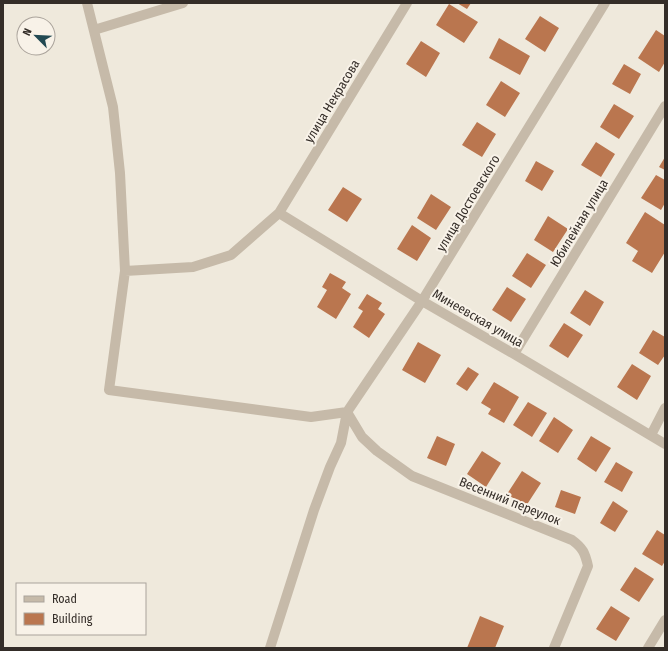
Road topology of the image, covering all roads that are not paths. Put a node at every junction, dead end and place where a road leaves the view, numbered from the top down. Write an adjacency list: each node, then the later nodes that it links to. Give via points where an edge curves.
1 (86, 3): 5 (street)
2 (183, 3): 5 (street)
3 (407, 3): 7 (street, улица Некрасова)
4 (605, 3): 9 (street, улица Достоевского)
5 (94, 30): 8 (street, via 112,107 120,173)
6 (665, 106): 10 (street, Юбилейная улица)
7 (279, 213): 8 (street, улица Некрасова, via 231,255 193,267); 9 (street, Минеевская улица)
8 (125, 271): 12 (street, via 109,390 311,417)
9 (422, 301): 10 (street, Минеевская улица); 12 (street, улица Достоевского)
10 (514, 354): 13 (street, Минеевская улица)
11 (665, 408): 13 (street)
12 (346, 412): 16 (street, via 341,443 314,510); 17 (street, Весенний переулок, via 362,437 412,476 572,540 580,546 585,553 588,566)
13 (651, 435): 14 (street, Минеевская улица)
14 (665, 444)
15 (665, 620): 18 (street)
16 (270, 648)
17 (554, 648)
18 (648, 648)

